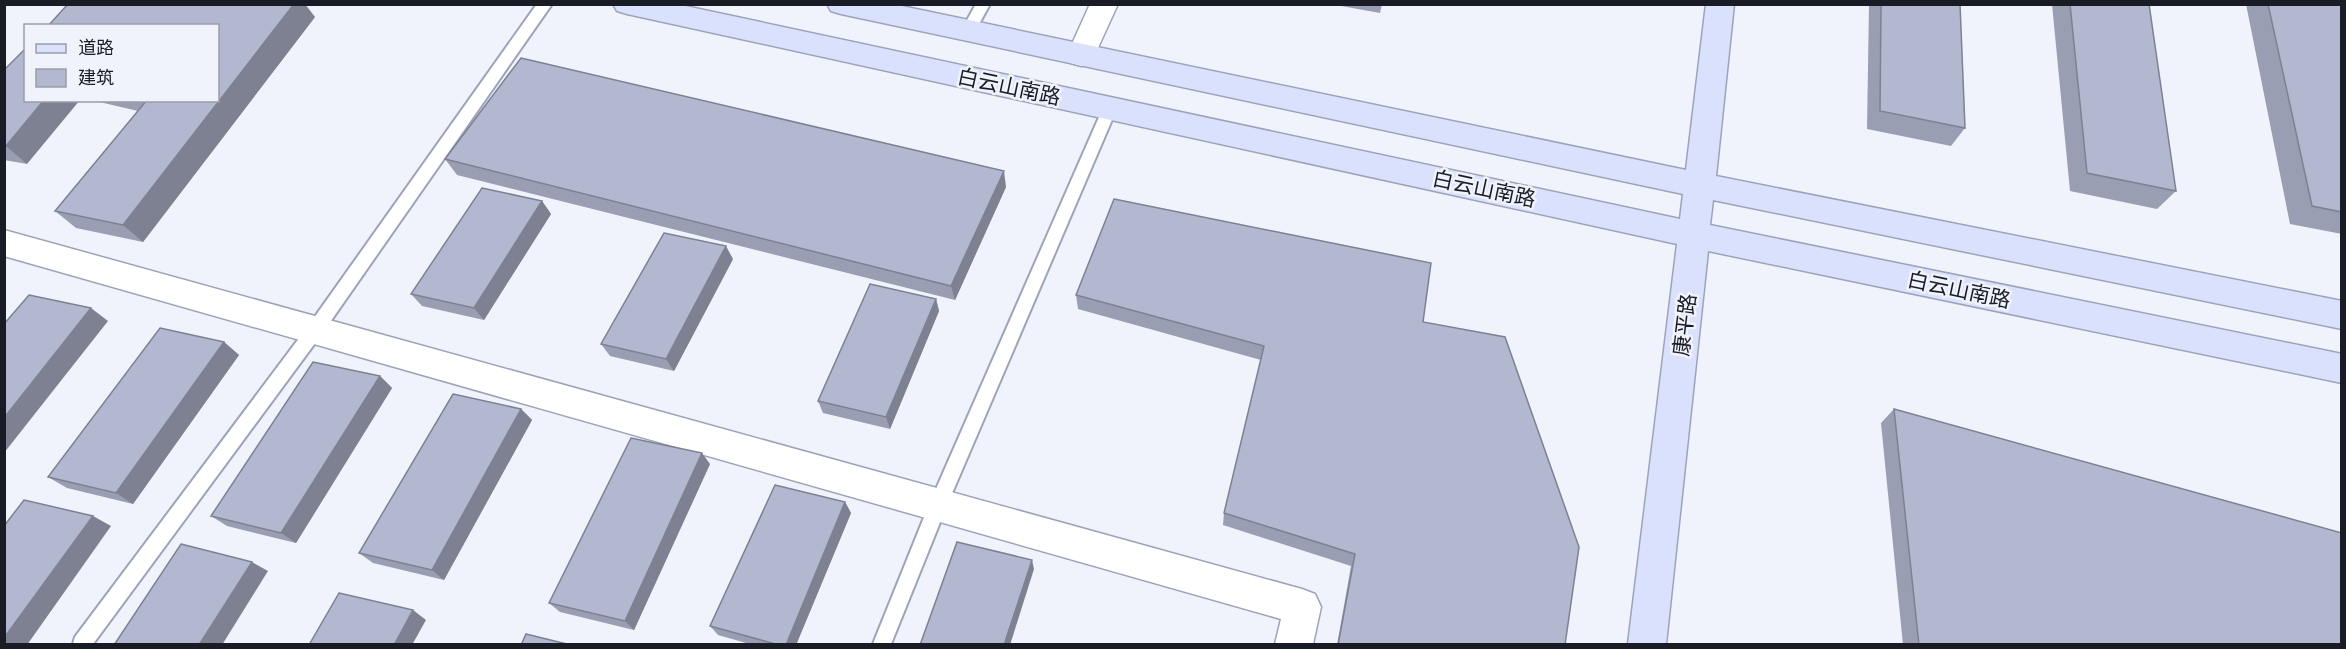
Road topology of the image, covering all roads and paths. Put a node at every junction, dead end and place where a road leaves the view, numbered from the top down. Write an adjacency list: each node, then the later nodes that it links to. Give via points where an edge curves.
1 (545, 4): 14 (lane)
2 (627, 4): 9 (main road, 白云山南路)
3 (841, 4): 7 (main road)
4 (983, 4): 7 (lane)
5 (1104, 4): 8 (street)
6 (1720, 4): 10 (main road, 康平路)
7 (968, 31): 8 (main road)
8 (1081, 55): 10 (main road)
9 (1110, 108): 11 (main road, 白云山南路); 16 (lane)
10 (1699, 185): 11 (main road, 康平路); 13 (main road)
11 (1695, 235): 15 (main road, 白云山南路); 20 (main road, 康平路)
12 (4, 243): 14 (street)
13 (2342, 315)
14 (315, 330): 16 (street); 17 (lane)
15 (2342, 369)
16 (938, 506): 18 (lane); 19 (street, via 1302,607)
17 (82, 645)
18 (882, 645)
19 (1294, 645)
20 (1647, 645)

